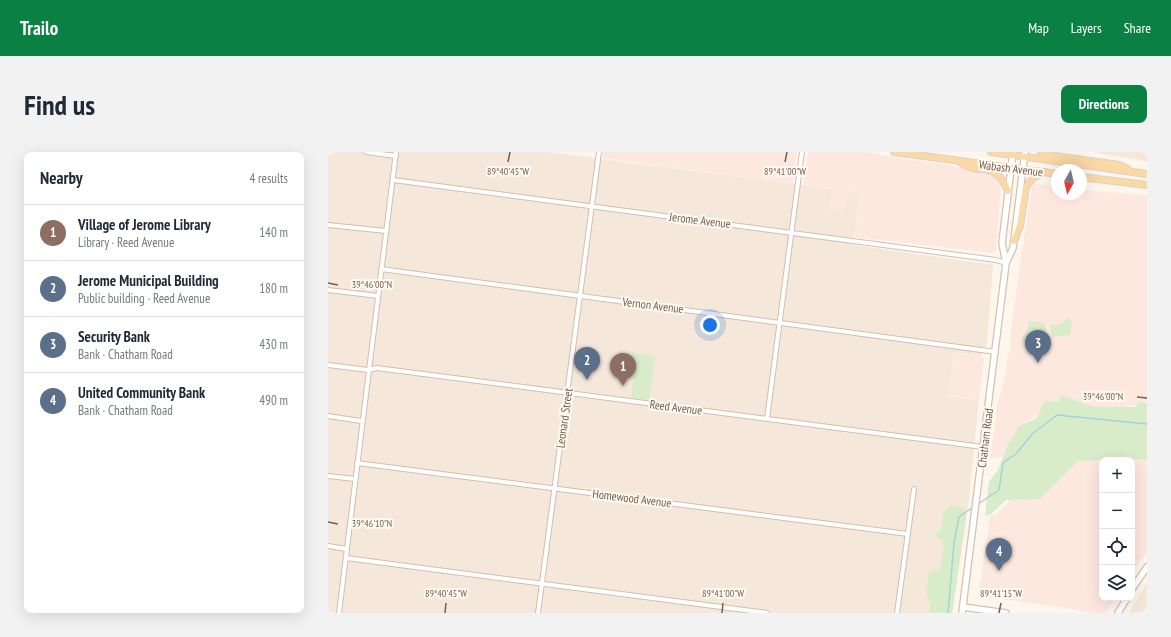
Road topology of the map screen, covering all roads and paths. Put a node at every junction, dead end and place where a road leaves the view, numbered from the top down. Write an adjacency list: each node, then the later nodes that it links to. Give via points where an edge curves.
1 (366, 152): 8 (street)
2 (599, 152): 21 (street, Leonard Street)
3 (802, 152): 24 (street)
4 (894, 152): 10 (main road, Wabash Avenue)
5 (991, 152): 7 (main road, Wabash Avenue)
6 (1040, 152): 14 (main road, via 1119,165)
7 (1013, 153): 9 (main road, Wabash Avenue); 11 (main road, Chatham Road)
8 (396, 154): 18 (street)
9 (1025, 154): 12 (main road, Chatham Road); 14 (main road, Wabash Avenue)
10 (959, 161): 11 (main road, Wabash Avenue); 20 (main road, via 967,167 995,172)
11 (1011, 168): 12 (main road, Wabash Avenue); 20 (main road, Chatham Road)
12 (1023, 169): 13 (main road, Wabash Avenue); 25 (main road, Chatham Road)
13 (1045, 172): 15 (main road, Wabash Avenue); 25 (main road, via 1033,178 1026,187 1020,226)
14 (1136, 172): 16 (main road, Wabash Avenue)
15 (1051, 173)
16 (1147, 174)
17 (1087, 178): 19 (main road)
18 (393, 180): 21 (street, Jerome Avenue); 23 (street)
19 (1147, 184)
20 (1008, 191): 26 (main road, Chatham Road, via 1002,243)
21 (591, 206): 24 (street, Jerome Avenue); 30 (street, Leonard Street)
22 (328, 225): 23 (street)
23 (386, 230): 27 (street)
24 (791, 233): 26 (street, Jerome Avenue); 31 (street)
25 (1014, 241): 26 (main road, Chatham Road)
26 (1006, 263): 32 (main road, Chatham Road)
27 (381, 269): 29 (street); 30 (street, Vernon Avenue)
28 (328, 290): 29 (street)
29 (378, 296): 34 (street)
30 (580, 296): 31 (street, Vernon Avenue); 35 (street, Leonard Street)
31 (779, 322): 32 (street, Vernon Avenue); 37 (street)
32 (996, 352): 39 (main road, Chatham Road)
33 (328, 365): 34 (street, Reed Avenue)
34 (368, 370): 35 (street, Reed Avenue, via 375,368); 38 (street)
35 (567, 394): 37 (street, Reed Avenue); 43 (street, Leonard Street)
36 (328, 416): 38 (street)
37 (766, 419): 39 (street, Reed Avenue)
38 (362, 421): 40 (street)
39 (983, 447): 53 (main road, Chatham Road)
40 (357, 462): 42 (street); 43 (street, Homewood Avenue)
41 (328, 476): 42 (street)
42 (355, 479): 47 (street)
43 (554, 488): 45 (street, Homewood Avenue); 50 (street, Leonard Street)
44 (914, 489): 45 (street)
45 (908, 534): 57 (street)
46 (328, 546): 47 (street)
47 (347, 549): 48 (street)
48 (346, 558): 50 (street); 54 (street)
49 (1147, 567): 51 (main road)
50 (542, 584): 55 (street, Leonard Street); 56 (street)
51 (1135, 584)
52 (1125, 601): 59 (main road)
53 (963, 610): 58 (main road)
54 (339, 613)
55 (538, 613)
56 (767, 613)
57 (897, 613)
58 (1006, 613)
59 (1118, 613)

